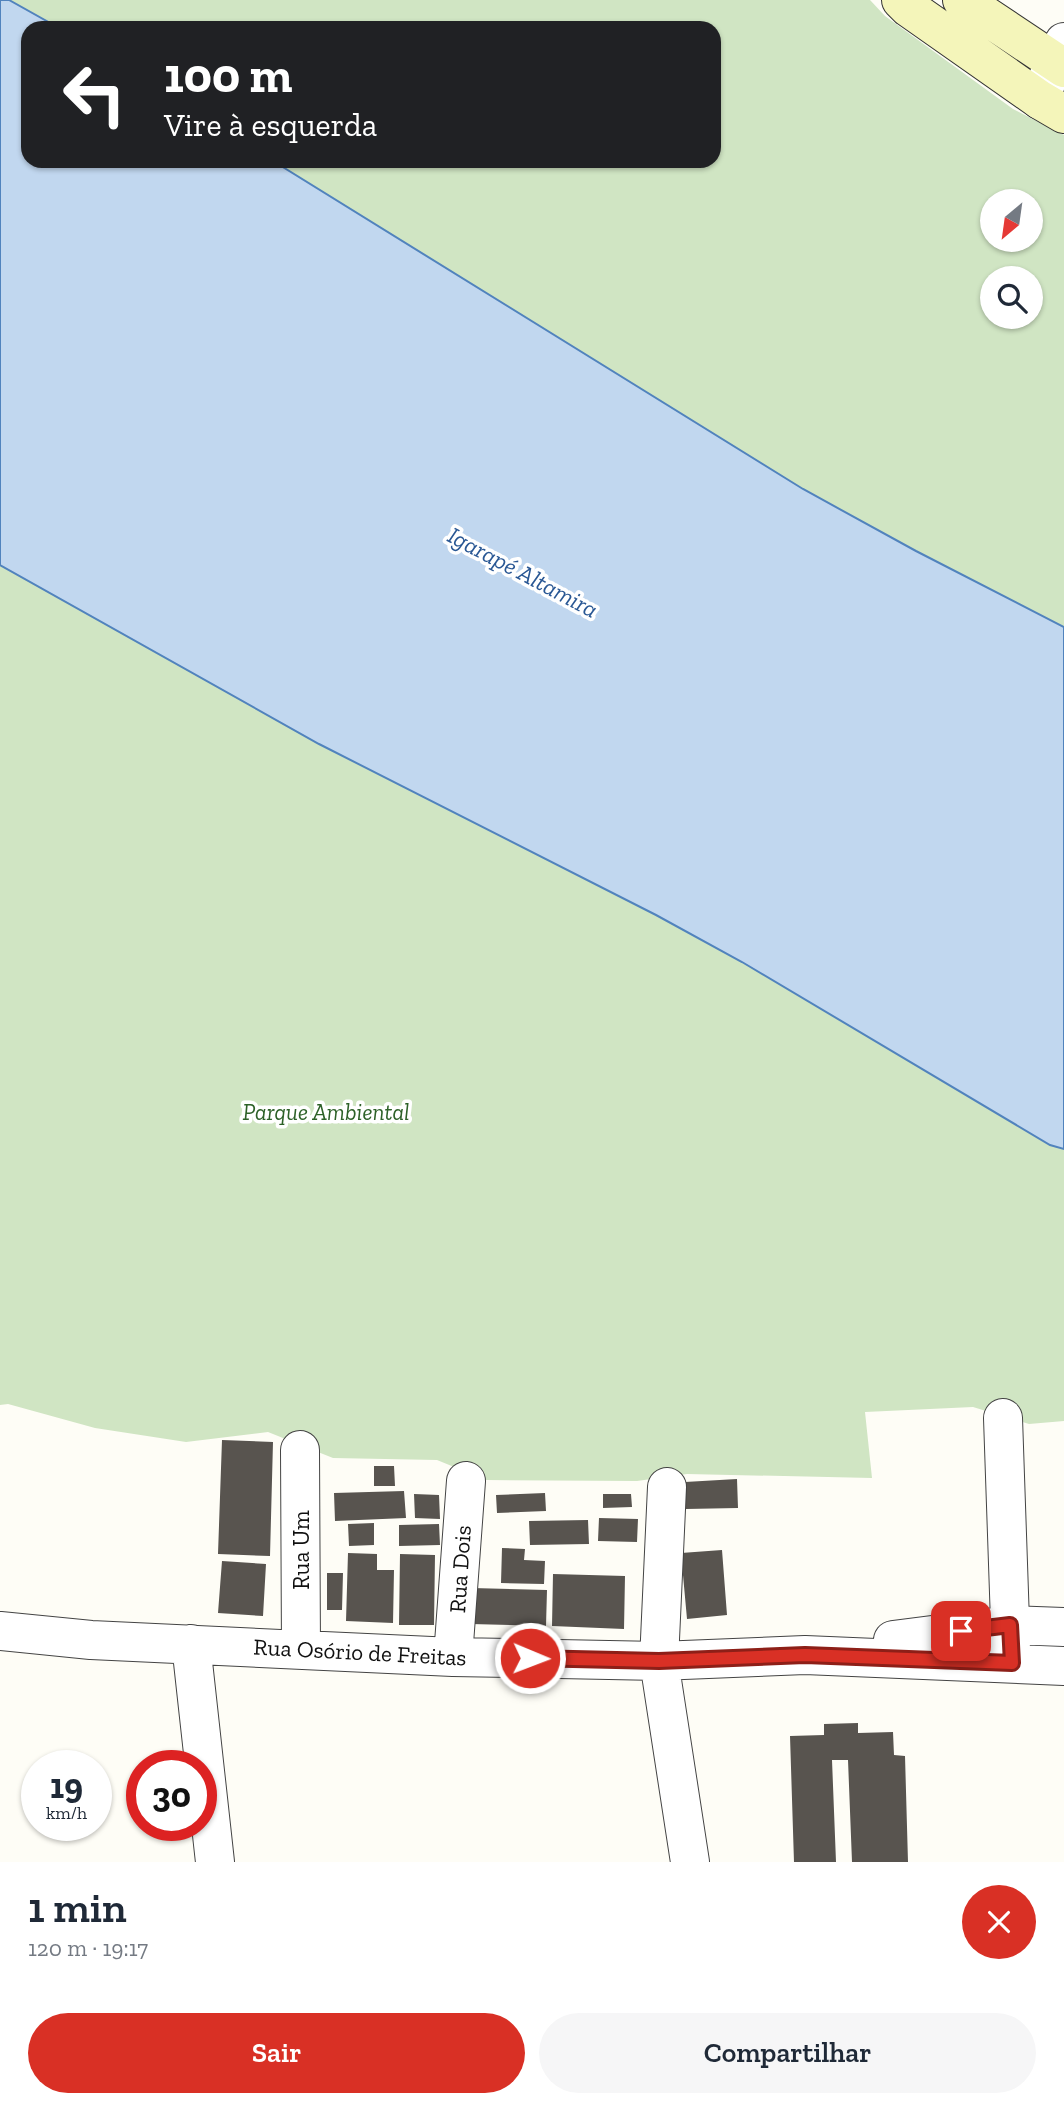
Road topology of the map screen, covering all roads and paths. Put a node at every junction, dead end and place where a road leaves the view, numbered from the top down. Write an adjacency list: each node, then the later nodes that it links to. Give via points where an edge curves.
1 (901, 0): 4 (main road)
2 (962, 0): 3 (main road)
3 (1060, 57): 4 (street)
4 (1052, 107)
5 (1003, 1418): 9 (street)
6 (300, 1450): 13 (street, Rua Um)
7 (466, 1480): 15 (street, Rua Dois)
8 (667, 1487): 16 (street)
9 (1010, 1625): 10 (street, Rua Osório de Freitas); 14 (street, Rua Osório de Freitas); 17 (street)
10 (1064, 1627)
11 (0, 1631): 12 (street, Rua Osório de Freitas)
12 (191, 1644): 13 (street, Rua Osório de Freitas); 19 (street)
13 (302, 1650): 15 (street, Rua Osório de Freitas)
14 (805, 1655): 16 (street, Rua Osório de Freitas); 17 (street, Rua Osório de Freitas)
15 (453, 1657): 16 (street, Rua Osório de Freitas)
16 (659, 1661): 20 (street)
17 (1012, 1663): 18 (street, Rua Osório de Freitas)
18 (1064, 1666)
19 (215, 1862)
20 (690, 1862)

